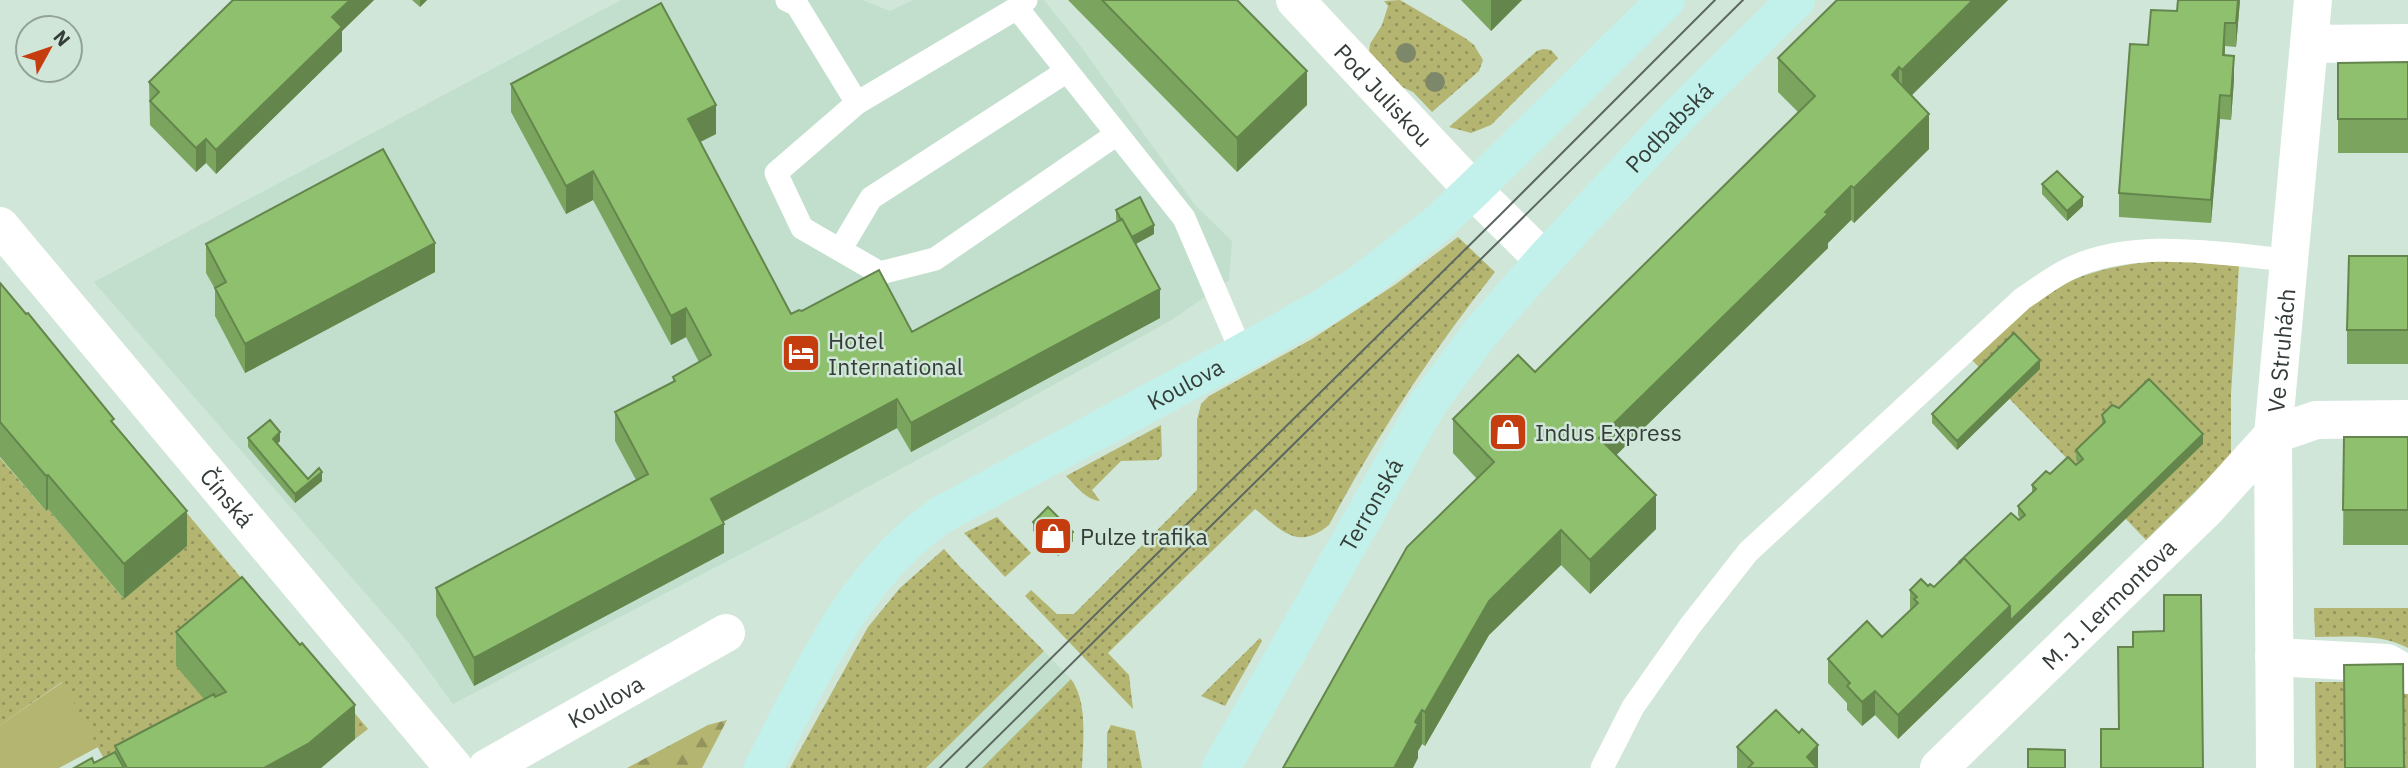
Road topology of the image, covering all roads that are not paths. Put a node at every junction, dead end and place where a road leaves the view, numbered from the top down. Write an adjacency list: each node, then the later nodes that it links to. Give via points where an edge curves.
1 (788, 0): 10 (lane, via 797,5)
2 (1295, 0): 12 (street, Pod Juliskou)
3 (1666, 0): 12 (main road)
4 (1796, 0): 15 (main road, Podbabská, via 1678,116)
5 (2313, 0): 8 (street, Ve Struhách)
6 (1022, 4): 9 (lane); 10 (lane)
7 (2408, 43): 8 (street)
8 (2309, 44): 16 (street, Ve Struhách)
9 (1067, 71): 11 (lane); 14 (lane, via 871,198)
10 (857, 103): 14 (lane, via 776,173 802,228)
11 (1117, 134): 14 (lane, via 935,259 880,273); 17 (lane, via 1184,218)
12 (1473, 190): 15 (street, Pod Juliskou); 17 (main road, Koulova, via 1360,284)
13 (0, 226): 23 (street, Čínská, via 78,344)
14 (840, 250)
15 (1544, 260): 26 (main road, Terronská, via 1429,402)
16 (2289, 260): 19 (street, Ve Struhách); 27 (lane, via 2179,250 2115,254 2068,269 2022,299 1748,552 1633,706)
17 (1242, 353): 25 (main road, Koulova, via 941,515 905,543 849,608)
18 (2408, 419): 19 (street, via 2316,420)
19 (2273, 435): 21 (street, Ve Struhách); 28 (street, M. J. Lermontova, via 2207,508)
20 (726, 634): 24 (street, Koulova)
21 (2274, 657): 22 (street, via 2387,663); 29 (street, Ve Struhách)
22 (2408, 675)
23 (454, 768)
24 (486, 768)
25 (763, 768)
26 (1221, 768)
27 (1602, 768)
28 (1939, 768)
29 (2275, 768)

